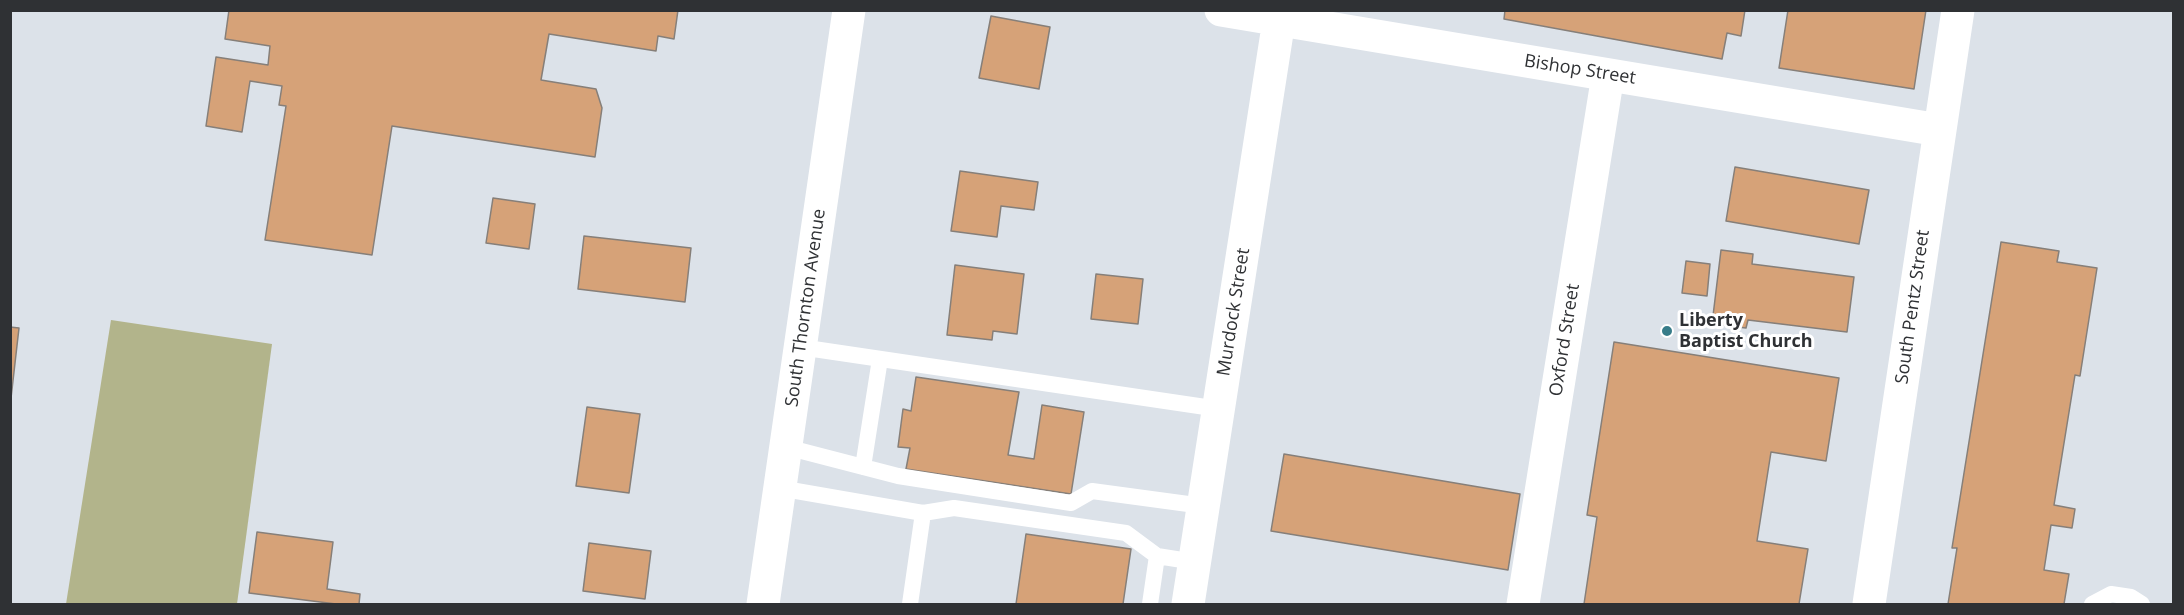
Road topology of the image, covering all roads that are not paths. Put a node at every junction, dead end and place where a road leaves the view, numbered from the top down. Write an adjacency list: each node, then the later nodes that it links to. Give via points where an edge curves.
1 (849, 10): 7 (street, South Thornton Avenue)
2 (1221, 10): 4 (street, Bishop Street)
3 (1959, 10): 6 (street, South Pentz Street)
4 (1279, 20): 5 (street, Bishop Street); 9 (street, Murdock Street)
5 (1608, 75): 6 (street, Bishop Street); 21 (street, Oxford Street)
6 (1939, 130): 22 (street, South Pentz Street)
7 (800, 347): 8 (lane); 10 (street, South Thornton Avenue)
8 (880, 359): 9 (lane); 11 (lane)
9 (1219, 409): 13 (street, Murdock Street)
10 (786, 447): 11 (lane); 12 (street, South Thornton Avenue)
11 (863, 467): 13 (lane, via 1071,503 1092,491)
12 (779, 488): 14 (lane); 17 (street, South Thornton Avenue)
13 (1203, 506): 16 (street, Murdock Street)
14 (923, 513): 15 (lane, via 954,508 1126,533); 18 (lane)
15 (1157, 556): 16 (lane); 19 (lane)
16 (1195, 562): 20 (street, Murdock Street)
17 (763, 604)
18 (910, 604)
19 (1150, 604)
20 (1188, 604)
21 (1523, 604)
22 (1869, 604)
23 (2092, 604): 24 (lane, via 2111,594 2131,597)
24 (2142, 604)

